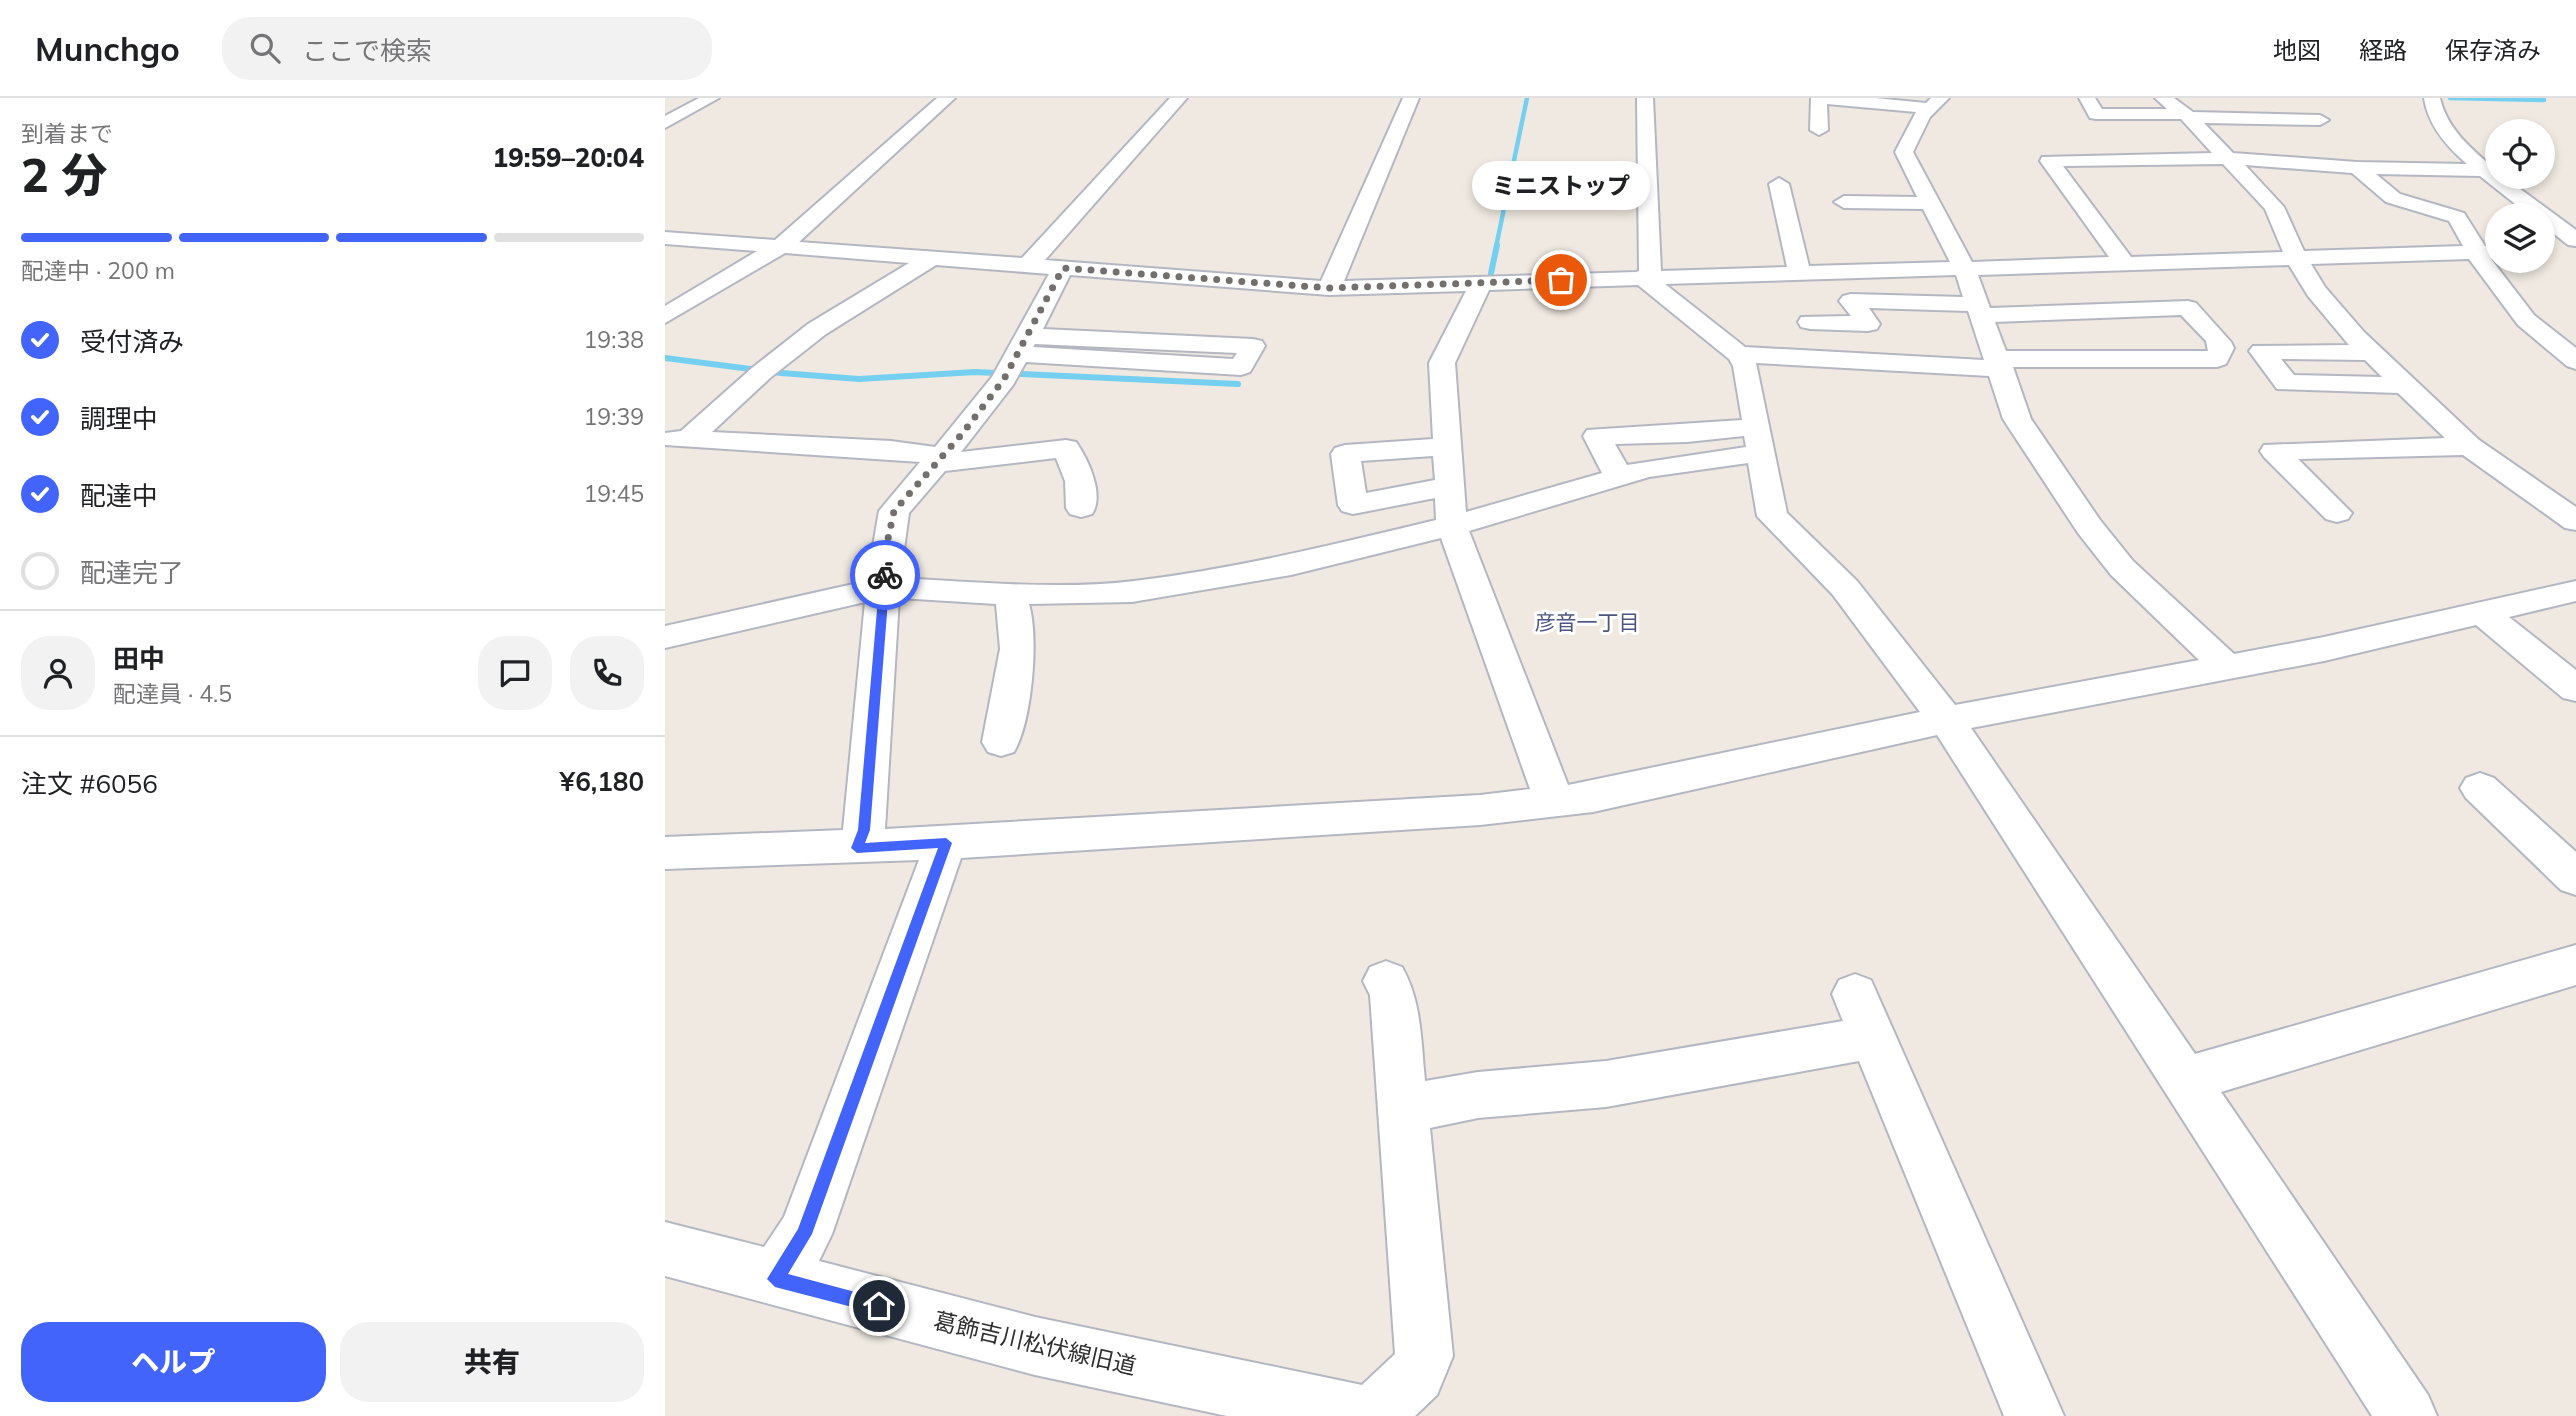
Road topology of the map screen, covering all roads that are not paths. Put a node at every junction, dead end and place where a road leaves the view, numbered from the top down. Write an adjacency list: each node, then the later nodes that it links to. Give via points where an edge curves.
1 (711, 98): 13 (street)
2 (947, 98): 27 (street)
3 (1179, 98): 35 (street)
4 (1411, 98): 42 (street)
5 (1645, 98): 40 (street)
6 (1819, 98): 10 (street); 14 (street)
7 (2088, 98): 8 (street); 11 (street, via 2096,114)
8 (2163, 98): 11 (street)
9 (2432, 98): 17 (street, via 2432,112 2443,129)
10 (1935, 103): 24 (street, via 1904,152)
11 (2187, 116): 12 (street); 15 (street)
12 (2320, 120)
13 (665, 123)
14 (1819, 130)
15 (2227, 158): 16 (street); 19 (street, via 2049,161); 22 (street)
16 (2357, 168): 17 (street); 30 (street, via 2393,198 2457,217)
17 (2482, 170): 26 (street)
18 (1779, 184): 39 (street)
19 (2066, 186): 20 (street); 34 (street)
20 (2093, 186)
21 (2231, 186): 22 (street)
22 (2255, 186): 32 (street, via 2274,207)
23 (1844, 202): 24 (street)
24 (1929, 203): 36 (street)
25 (665, 238): 27 (street)
26 (2576, 240)
27 (780, 247): 31 (street); 46 (street)
28 (2555, 250): 29 (street)
29 (2576, 250)
30 (2483, 253): 32 (street); 52 (street, via 2526,320)
31 (932, 258): 35 (street); 56 (street, via 817,329)
32 (2296, 258): 33 (street); 49 (street, via 2316,291)
33 (2175, 261): 34 (street); 44 (street)
34 (2124, 263): 36 (street)
35 (1028, 265): 37 (street)
36 (1962, 267): 38 (street); 45 (street)
37 (1063, 268): 42 (street); 51 (street)
38 (1841, 270): 39 (street); 43 (street)
39 (1799, 272): 40 (street)
40 (1646, 277): 41 (street); 50 (street)
41 (1481, 283): 42 (street); 58 (street, via 1442,363)
42 (1329, 288)
43 (1851, 301): 45 (street); 48 (street, via 1868,324)
44 (2188, 308): 45 (street); 53 (street, via 2196,323 2218,336 2222,348 2217,359)
45 (1980, 309): 53 (street)
46 (665, 316)
47 (1132, 320): 51 (street)
48 (1810, 322)
49 (2371, 353): 55 (street); 55 (street, via 2262,351 2286,383)
50 (1738, 354): 53 (street); 57 (street, via 1746,366)
51 (1026, 358): 51 (street, via 1241,367 1253,346); 54 (street); 60 (street)
52 (2576, 361)
53 (2001, 364): 72 (street, via 2017,419 2089,526 2122,568)
54 (1092, 382)
55 (2405, 385): 59 (street)
56 (676, 439): 60 (street, via 891,449)
57 (1759, 440): 61 (street); 61 (street, via 1597,436); 74 (street, via 1772,516 1845,588)
58 (1447, 446): 62 (street); 62 (street, via 1345,454 1353,505)
59 (2469, 446): 64 (street, via 2274,451); 65 (street)
60 (936, 460): 63 (street, via 1066,448 1080,481); 67 (street, via 894,511 886,548)
61 (1619, 477): 66 (street)
62 (1450, 486): 66 (street)
63 (1081, 508)
64 (2337, 513)
65 (2576, 521)
66 (1453, 526): 69 (street, via 1291,565 1132,592); 77 (street)
67 (885, 587): 69 (street); 71 (street); 79 (street, via 864,830)
68 (2576, 591): 70 (street)
69 (1010, 594): 75 (street, via 1018,617 1019,642)
70 (2480, 611): 72 (street); 73 (street)
71 (667, 634)
72 (2227, 667): 74 (street)
73 (2576, 689)
74 (1945, 720): 77 (street, via 1671,782); 84 (street)
75 (1001, 742)
76 (2480, 788): 81 (street)
77 (1555, 802): 78 (street)
78 (946, 843): 79 (street); 87 (street, via 804,1234)
79 (857, 848): 80 (street)
80 (665, 853)
81 (2576, 878)
82 (2576, 965): 84 (street)
83 (1385, 981): 85 (street, via 1393,994)
84 (2185, 1080): 90 (street)
85 (1404, 1109): 88 (street, via 1424,1356 1416,1374); 89 (street, via 1478,1095 1606,1084 1864,1015)
86 (665, 1249): 87 (street, 葛飾吉川松伏線旧道)
87 (775, 1279): 88 (street, 葛飾吉川松伏線旧道, via 1035,1346)
88 (1370, 1416)
89 (2035, 1416)
90 (2407, 1416)

